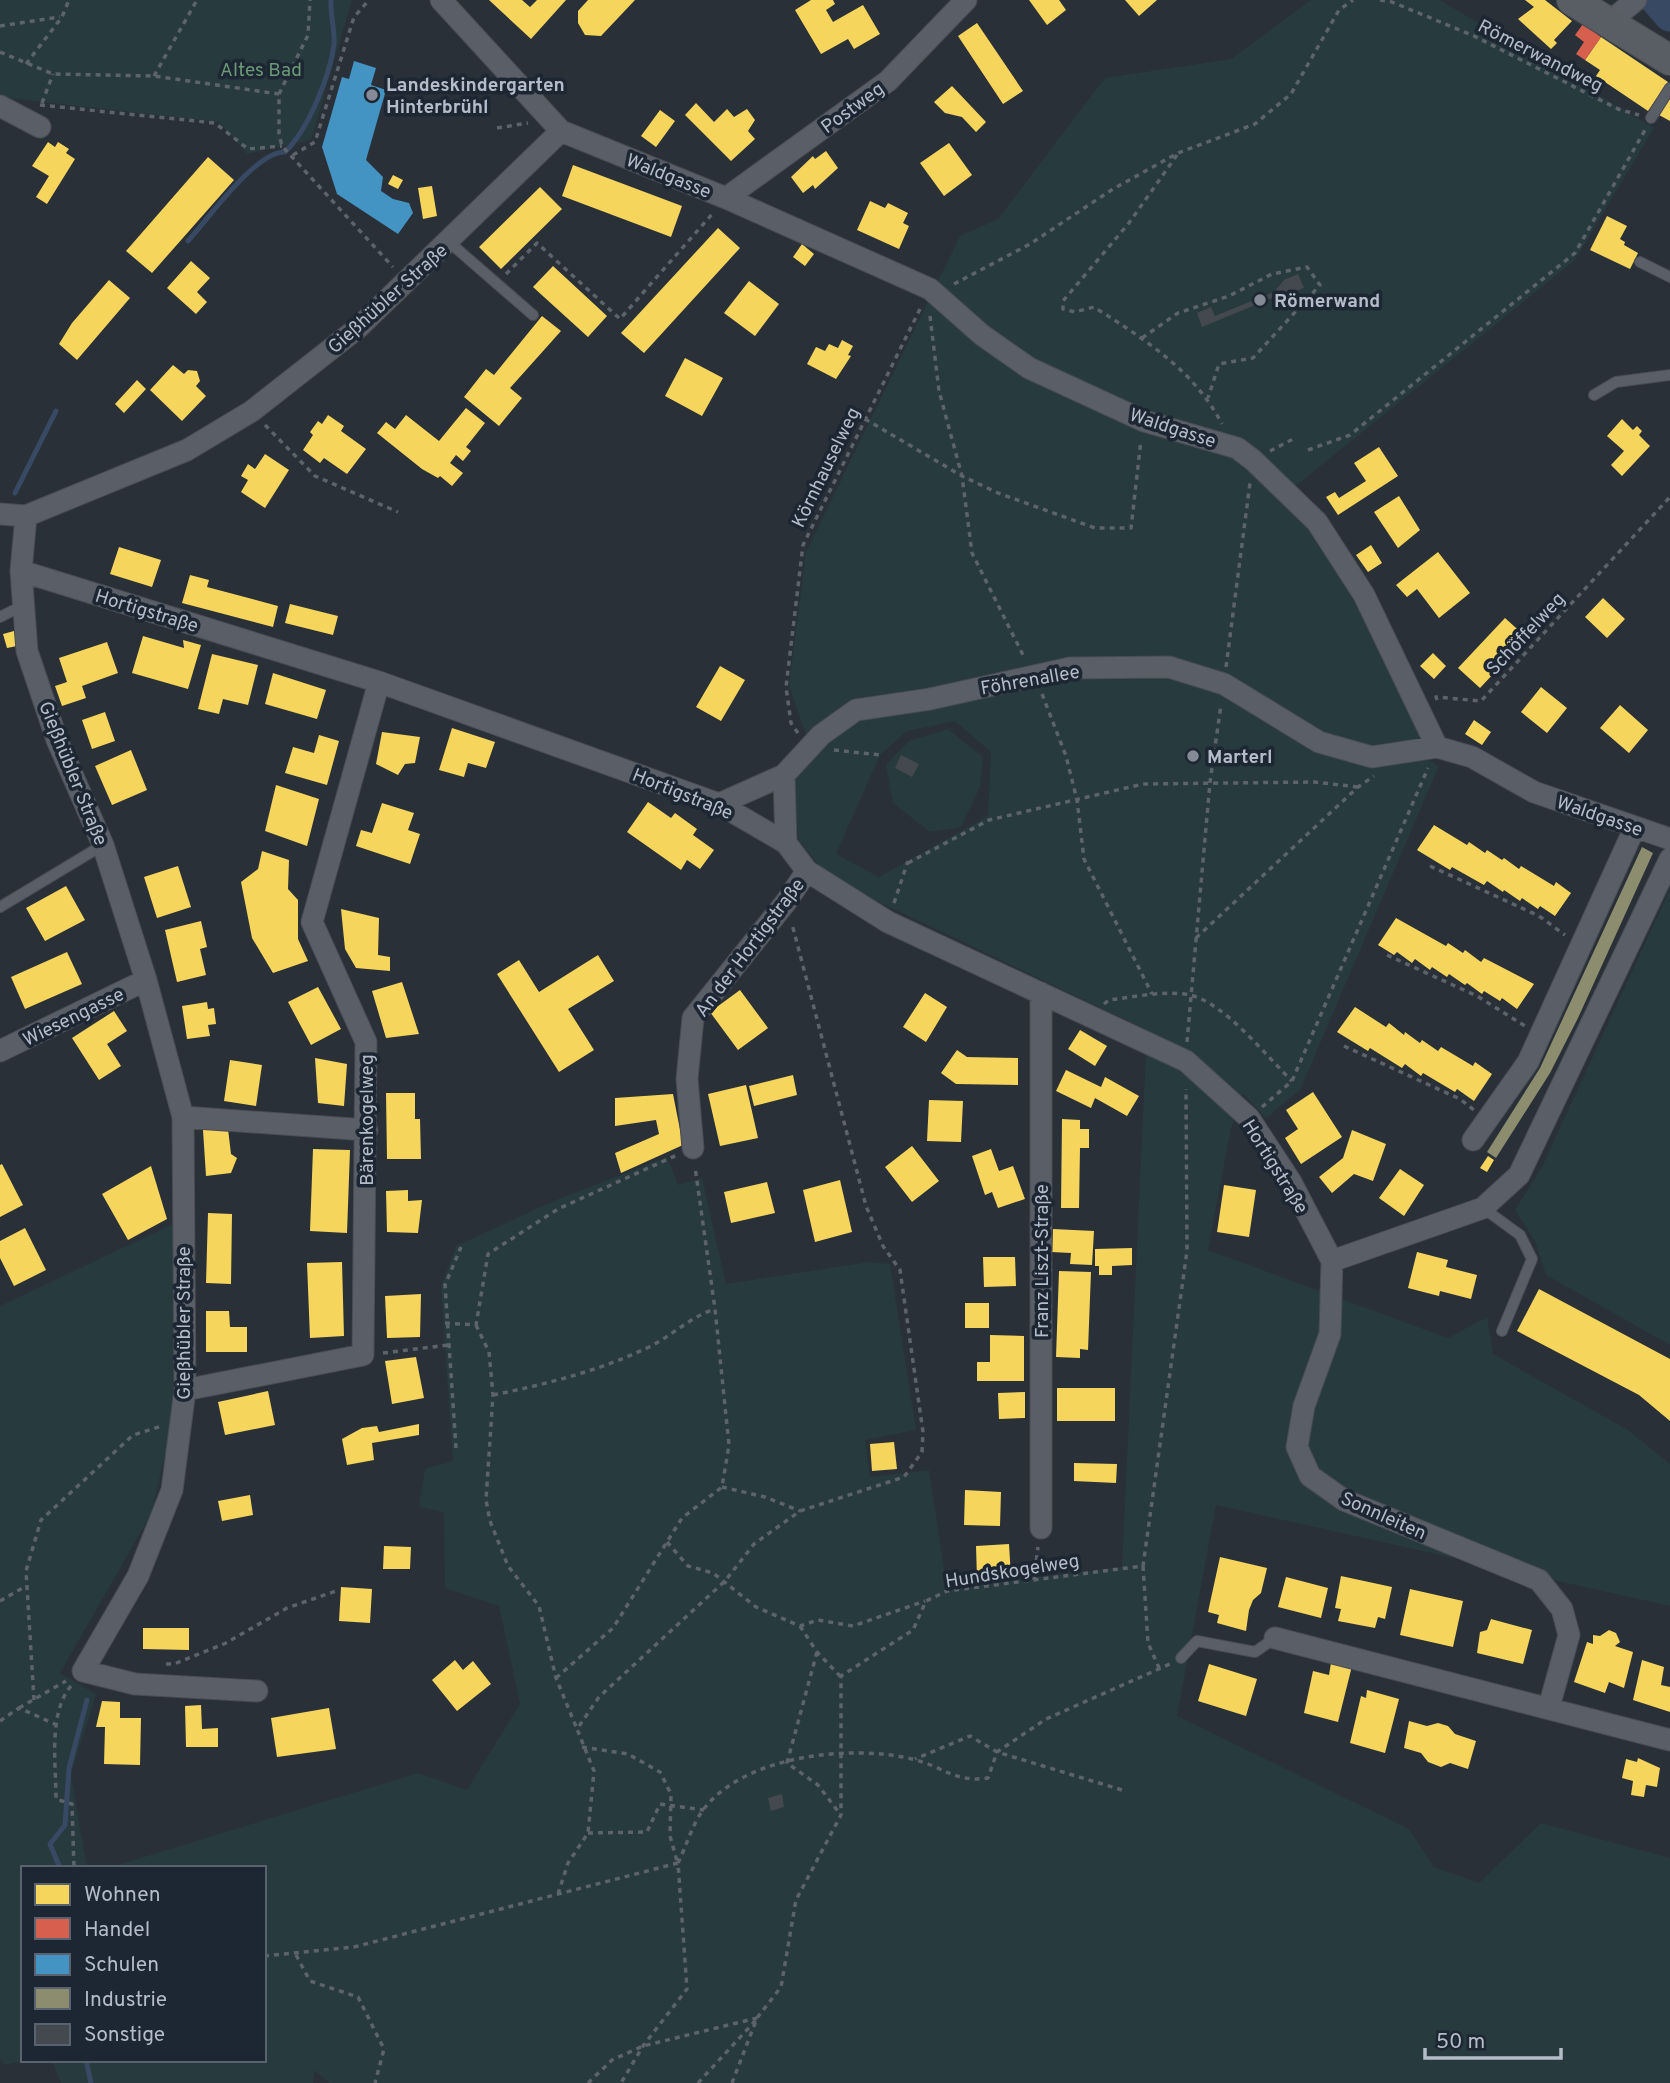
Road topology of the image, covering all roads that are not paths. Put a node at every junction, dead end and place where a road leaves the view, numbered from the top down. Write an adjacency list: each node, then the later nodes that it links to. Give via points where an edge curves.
1 (441, 0): 10 (street)
2 (966, 0): 12 (street, Postweg, via 888,81)
3 (1572, 0): 5 (main road)
4 (1635, 1): 5 (street)
5 (1608, 23): 6 (main road)
6 (1670, 60)
7 (1670, 88): 9 (lane)
8 (9, 111): 11 (street)
9 (1651, 118)
10 (556, 125): 12 (street, Waldgasse); 13 (street, Gießhübler Straße)
11 (40, 128)
12 (726, 198): 25 (street, Waldgasse, via 935,294 1029,368 1144,421 1245,454 1317,522 1364,595)
13 (449, 242): 16 (lane); 20 (street, Gießhübler Straße, via 359,327 252,411 187,450)
14 (1640, 262): 15 (lane)
15 (1670, 277)
16 (533, 314)
17 (1670, 375): 18 (lane, via 1616,382)
18 (1594, 394)
19 (0, 514): 20 (street)
20 (26, 516): 21 (street, Gießhübler Straße)
21 (21, 571): 22 (street, Gießhübler Straße); 24 (street, Hortigstraße)
22 (24, 605): 23 (lane); 31 (street, Gießhübler Straße, via 27,651 57,740)
23 (0, 617)
24 (379, 682): 27 (street, Hortigstraße); 39 (street, Bärenkogelweg, via 312,922 366,1042)
25 (1437, 747): 26 (street, Föhrenallee, via 1372,757 1319,742 1224,684 1169,667 1070,668 856,710 821,735); 28 (street, Waldgasse, via 1472,757 1534,792)
26 (784, 775): 27 (street, Föhrenallee); 30 (street)
27 (719, 804): 30 (street, Hortigstraße)
28 (1635, 827): 29 (street, Waldgasse); 40 (street, via 1528,1062)
29 (1670, 839)
30 (786, 844): 33 (street, Hortigstraße)
31 (103, 845): 34 (lane); 35 (street, Gießhübler Straße)
32 (1670, 859): 42 (street, via 1518,1175)
33 (807, 871): 36 (street, Hortigstraße, via 888,922); 41 (street, An der Hortigstraße, via 693,1017 687,1079)
34 (0, 907)
35 (146, 980): 37 (street, Wiesengasse); 38 (street, Gießhübler Straße)
36 (1041, 993): 43 (street, Hortigstraße, via 1186,1061 1249,1118 1291,1182); 46 (street, Franz Liszt-Straße)
37 (0, 1051)
38 (183, 1117): 39 (street); 45 (street, Gießhübler Straße)
39 (367, 1129): 45 (street, Bärenkogelweg, via 363,1355)
40 (1473, 1140)
41 (693, 1148)
42 (1483, 1208): 43 (street); 44 (lane, via 1520,1235 1532,1259)
43 (1332, 1261): 50 (street, Sonnleiten, via 1330,1334 1304,1406 1297,1447 1310,1476 1344,1500 1539,1580 1562,1609 1569,1634)
44 (1502, 1331)
45 (184, 1398): 49 (street, Gießhübler Straße, via 172,1490 138,1576 83,1671 135,1684)
46 (1041, 1528)
47 (1275, 1638): 48 (lane, via 1255,1652 1197,1641); 50 (street)
48 (1181, 1658)
49 (257, 1690)
50 (1549, 1707): 51 (street)
51 (1670, 1740)

